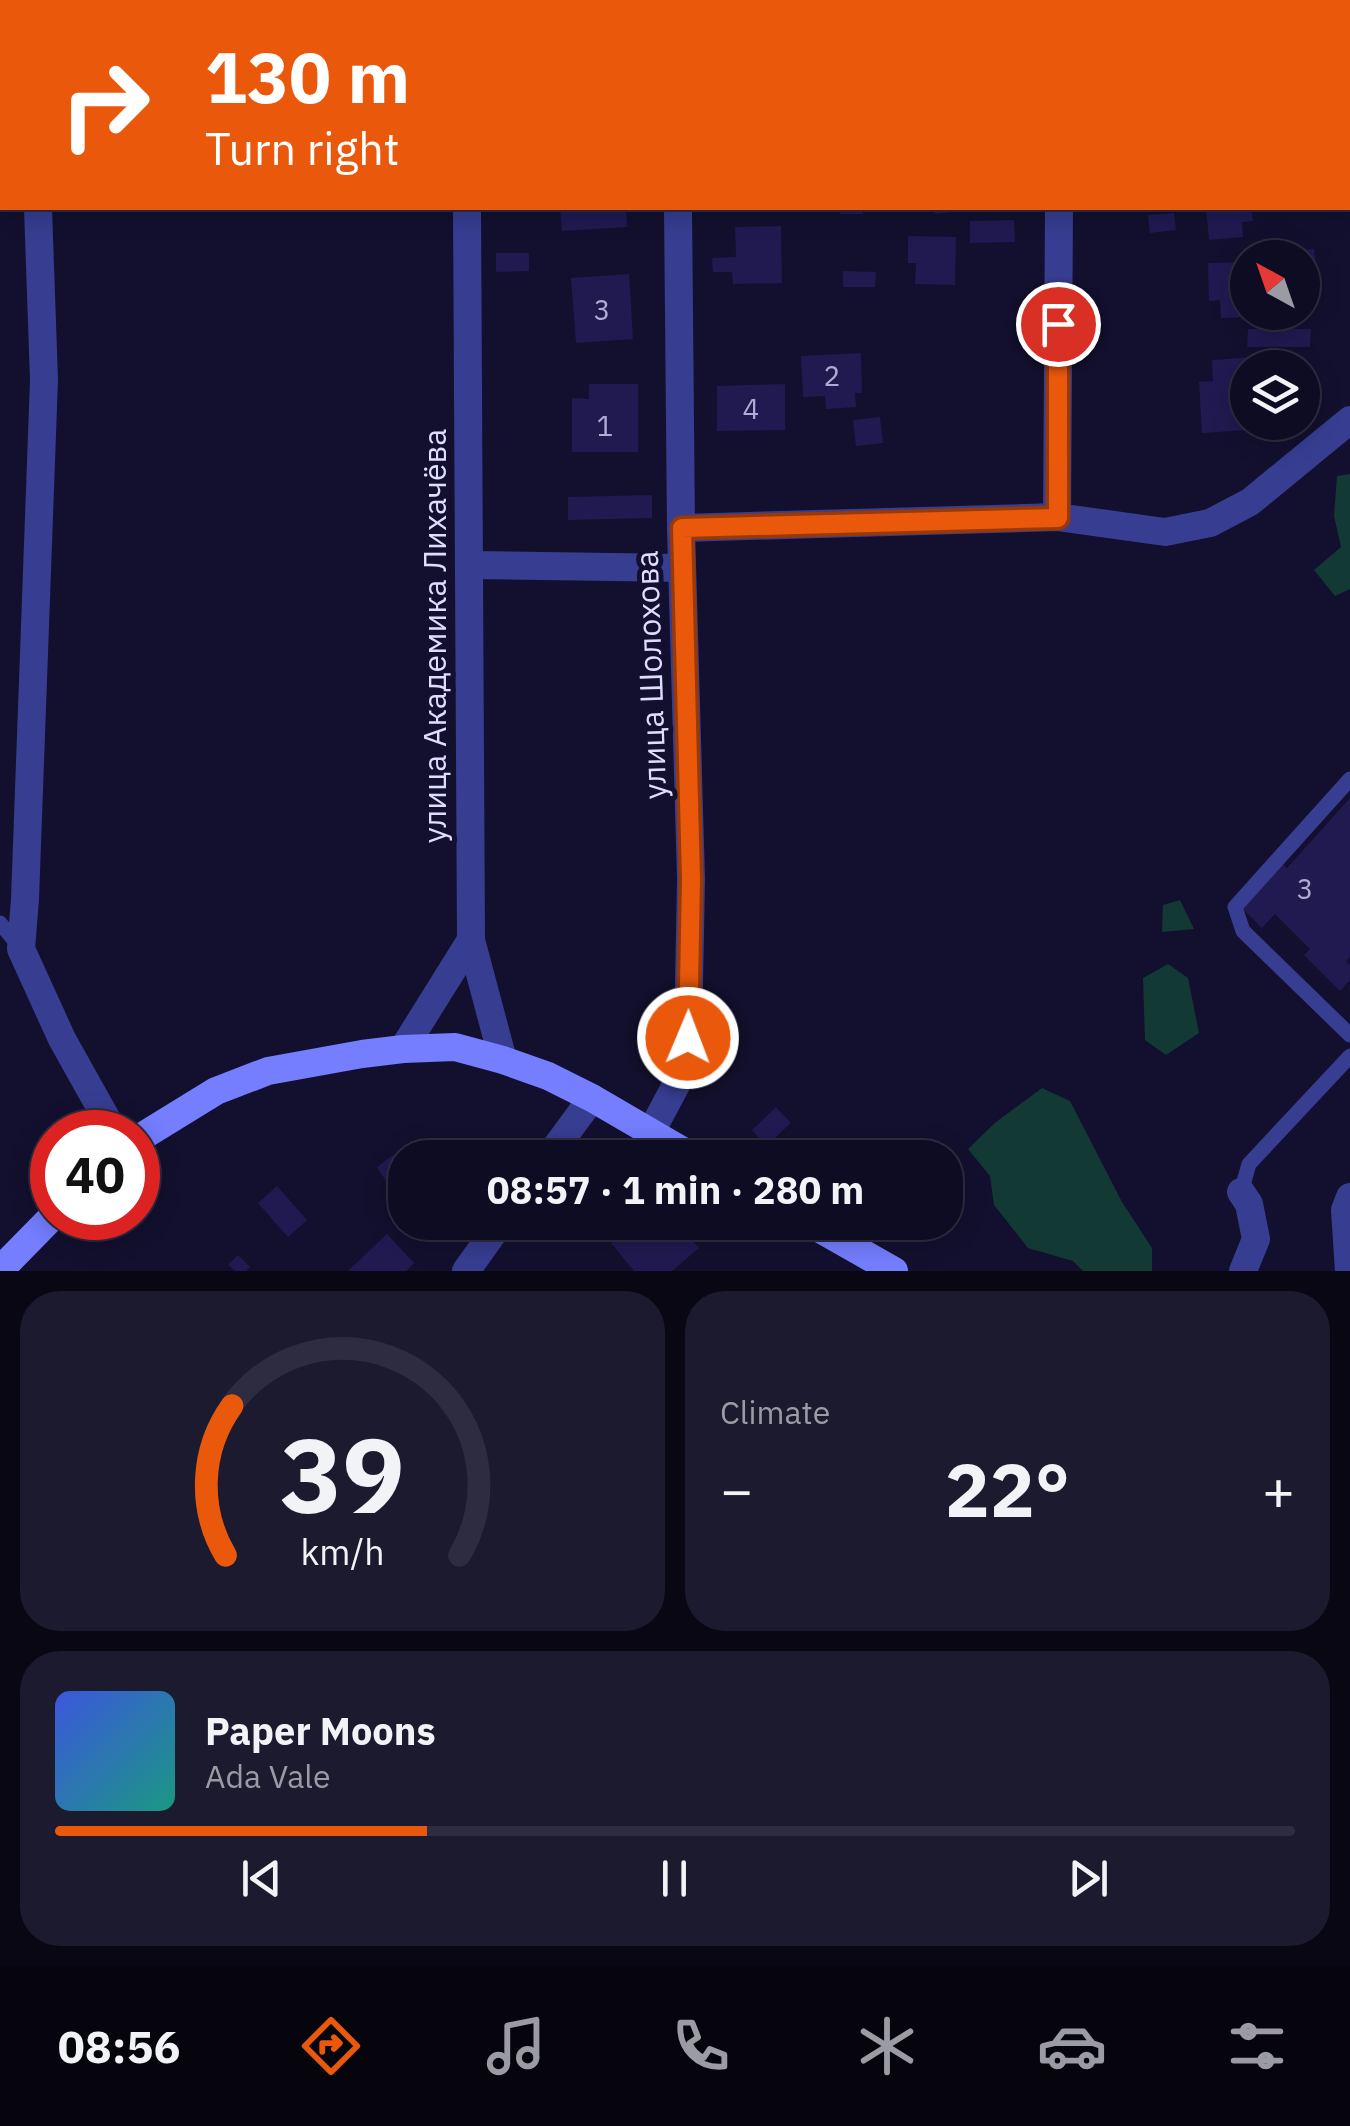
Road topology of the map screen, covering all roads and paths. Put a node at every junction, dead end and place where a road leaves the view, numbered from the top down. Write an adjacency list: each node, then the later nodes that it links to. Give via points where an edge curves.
1 (38, 210): 13 (street, via 44,380)
2 (467, 210): 8 (street, улица Академика Лихачёва)
3 (678, 210): 7 (street, улица Шолохова)
4 (1059, 210): 6 (street)
5 (1350, 420): 6 (street, via 1250,502 1210,522 1164,532)
6 (1058, 518): 7 (street)
7 (682, 528): 9 (street, улица Шолохова)
8 (470, 565): 9 (street); 12 (street, улица Академика Лихачёва)
9 (682, 568): 21 (street, улица Шолохова, via 691,879 688,1038 676,1085)
10 (1350, 779): 14 (lane, via 1235,907 1243,931)
11 (0, 924): 13 (lane)
12 (470, 940): 15 (street); 17 (street, улица Академика Лихачёва)
13 (21, 949): 19 (street)
14 (1350, 1034)
15 (403, 1048): 17 (main road, via 455,1048); 20 (main road, via 268,1071 216,1091)
16 (1350, 1056): 24 (lane, via 1249,1164)
17 (504, 1060): 18 (main road)
18 (592, 1098): 21 (main road); 22 (street)
19 (102, 1110)
20 (160, 1125)
21 (652, 1132): 23 (main road)
22 (561, 1140)
23 (665, 1140)
24 (1241, 1192): 32 (street, via 1256,1238)
25 (1350, 1197): 33 (street)
26 (30, 1239): 29 (main road)
27 (488, 1240): 30 (street)
28 (840, 1240): 31 (main road)
29 (0, 1270)
30 (466, 1271)
31 (894, 1271)
32 (1242, 1271)
33 (1349, 1271)

